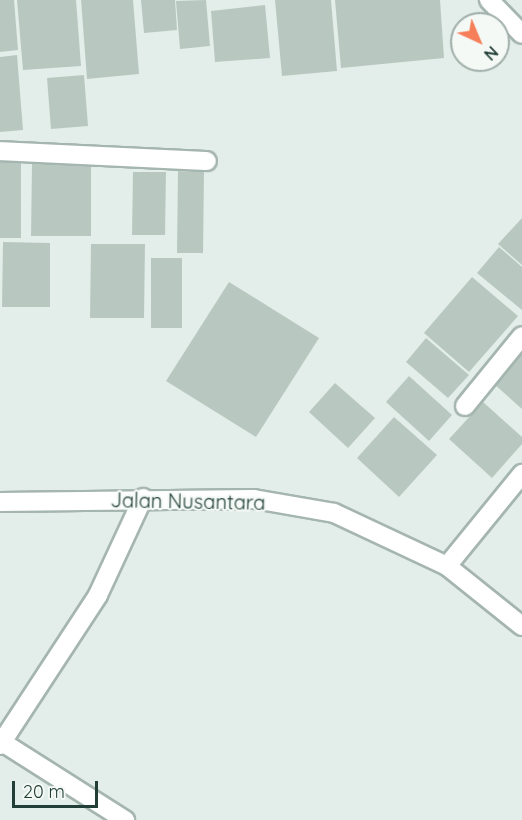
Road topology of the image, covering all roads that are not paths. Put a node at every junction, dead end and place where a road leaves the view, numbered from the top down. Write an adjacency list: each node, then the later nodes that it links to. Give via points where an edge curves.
1 (489, 0): 2 (street)
2 (522, 34)
3 (0, 151): 4 (street)
4 (207, 161)
5 (522, 336): 6 (street)
6 (465, 406)
7 (522, 474): 10 (street)
8 (143, 498): 9 (street, Jalan Nusantara); 10 (street, Jalan Nusantara, via 254,499 334,513); 12 (street, via 98,595)
9 (0, 502)
10 (447, 566): 11 (street, Jalan Nusantara)
11 (522, 626)
12 (1, 743): 13 (street)
13 (125, 820)

